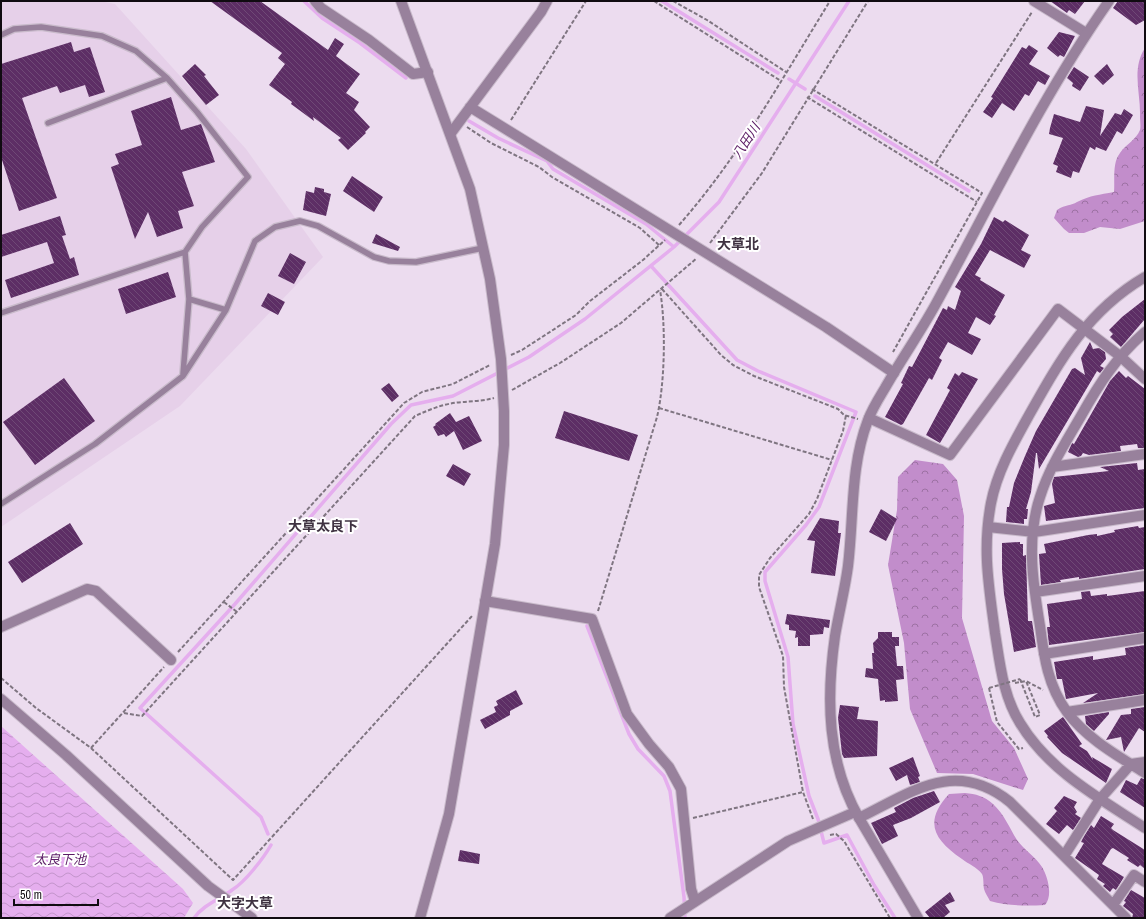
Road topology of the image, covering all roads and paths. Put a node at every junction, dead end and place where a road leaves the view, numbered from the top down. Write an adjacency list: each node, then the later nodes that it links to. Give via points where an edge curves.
1 (315, 1): 12 (street, via 321,8 413,74)
2 (402, 1): 12 (street)
3 (547, 1): 18 (street)
4 (586, 1): 21 (path)
5 (654, 1): 15 (path)
6 (674, 1): 13 (path)
7 (830, 1): 13 (path)
8 (1109, 1): 10 (street)
9 (1036, 2): 10 (street); 23 (path)
10 (1086, 33): 38 (street, via 1032,126 936,303)
11 (1, 35): 14 (lane, via 14,29 41,27 102,36 136,50)
12 (428, 72): 22 (street)
13 (786, 72): 15 (path)
14 (167, 78): 20 (lane); 28 (lane, via 248,177 202,227)
15 (781, 81): 25 (path, via 731,161)
16 (812, 89): 23 (path)
17 (807, 97): 24 (path)
18 (470, 107): 19 (street); 21 (street)
19 (460, 120): 22 (street); 26 (path, via 466,127 491,143 539,166 552,177 640,228)
20 (48, 122)
21 (505, 130): 25 (street)
22 (451, 133): 27 (street, via 470,189)
23 (936, 164): 24 (path, via 982,193)
24 (977, 202): 37 (path)
25 (672, 233): 26 (path); 37 (street)
26 (659, 245): 36 (path, via 576,315 522,350)
27 (483, 248): 31 (lane, via 416,262 389,261 374,258 318,226 300,221 274,227 254,241); 36 (street)
28 (185, 252): 30 (lane); 32 (lane)
29 (1145, 277): 33 (street, via 1112,300)
30 (189, 299): 31 (lane); 39 (lane)
31 (226, 310): 39 (lane)
32 (1, 313)
33 (1083, 328): 35 (street); 43 (street, via 1058,310 950,455); 50 (street, via 1056,367 1006,459 992,502)
34 (1145, 332): 35 (street)
35 (1120, 356): 40 (street); 47 (street, via 1101,380)
36 (501, 359): 54 (path, via 453,384 422,392 404,403); 55 (street, via 504,445 502,478 495,544)
37 (885, 366): 38 (street)
38 (894, 373): 43 (street)
39 (183, 376): 48 (lane, via 95,444)
40 (1145, 379)
41 (659, 408): 42 (path, via 664,311 661,290 733,365); 46 (path); 57 (path, via 596,615)
42 (847, 415): 44 (path); 46 (path)
43 (869, 418): 76 (street, via 858,454 848,566 835,637 831,697 834,755 841,782)
44 (858, 419)
45 (1145, 454): 47 (street)
46 (832, 460): 74 (path, via 809,514 770,558 759,575 759,588 783,656 784,687)
47 (1052, 467): 51 (street, via 1039,498)
48 (1, 503)
49 (1145, 515): 51 (street)
50 (988, 527): 51 (street); 75 (street, via 987,578 1002,674 1013,712 1028,736 1056,768)
51 (1034, 532): 53 (street, via 1031,562)
52 (1145, 576): 53 (street)
53 (1035, 592): 60 (street)
54 (224, 602): 56 (path); 61 (path)
55 (485, 602): 57 (street); 69 (path, via 233,880); 85 (street, via 449,814)
56 (236, 611)
57 (592, 619): 82 (street, via 628,714 669,767 681,789 691,889)
58 (1, 627): 61 (street, via 87,589 96,591)
59 (1145, 638): 60 (street)
60 (1044, 654): 65 (street)
61 (171, 660): 69 (path)
62 (1, 678): 69 (path, via 36,708)
63 (1026, 681): 64 (path); 65 (path, via 1045,692); 70 (path, bridge, via 1040,715 1035,717 1020,679 989,688 997,722 1019,749)
64 (1015, 683)
65 (1053, 689): 68 (street)
66 (1, 699): 84 (street, via 66,755 208,886)
67 (1145, 700): 68 (street)
68 (1067, 712): 72 (street, via 1092,738)
69 (91, 748)
70 (1023, 748)
71 (1145, 762): 72 (street)
72 (1131, 764): 73 (street); 75 (street)
73 (1145, 774)
74 (803, 792): 77 (path); 79 (path)
75 (1100, 799): 78 (street); 80 (street)
76 (857, 815): 79 (street); 80 (street, via 936,782 963,781 997,792); 88 (street)
77 (691, 818)
78 (1145, 828)
79 (820, 833): 82 (street, via 788,841); 87 (path, via 836,834 844,841)
80 (1064, 856): 83 (street)
81 (1145, 882): 83 (street, via 1134,875)
82 (695, 901): 86 (street)
83 (1113, 905): 89 (street)
84 (252, 918)
85 (420, 918)
86 (670, 918)
87 (890, 918)
88 (918, 918)
89 (1126, 918)

